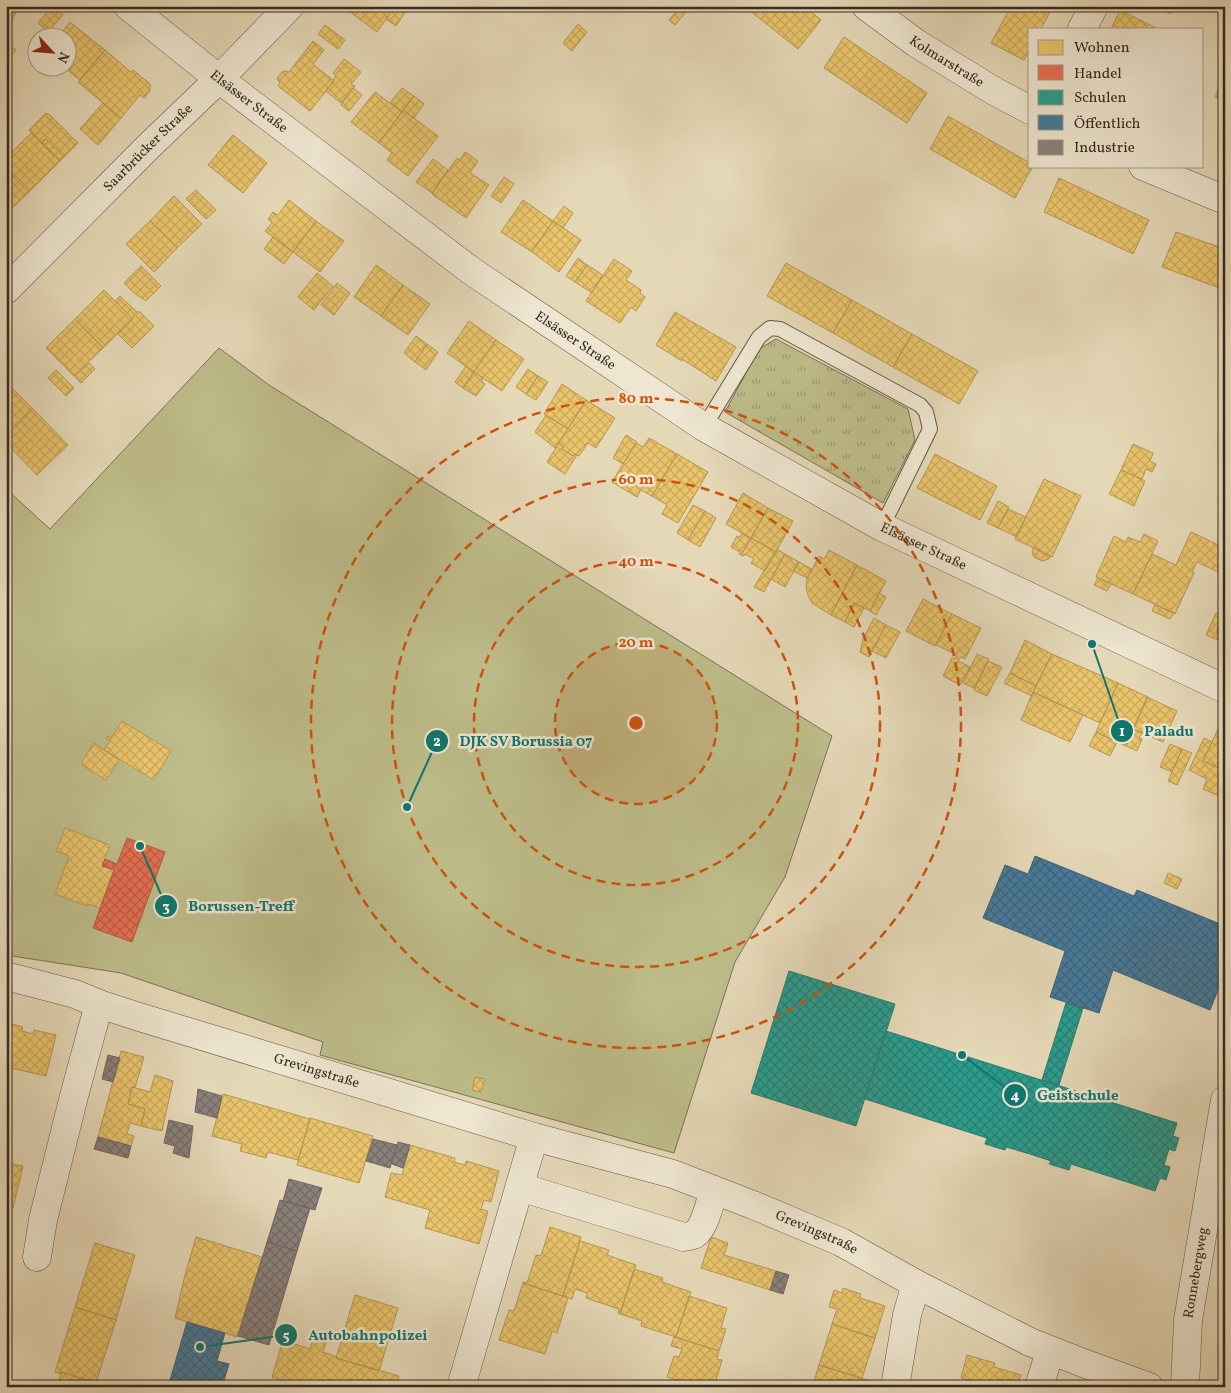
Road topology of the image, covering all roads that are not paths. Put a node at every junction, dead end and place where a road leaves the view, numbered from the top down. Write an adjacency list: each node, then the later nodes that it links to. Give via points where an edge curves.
1 (128, 6): 6 (street, Elsässer Straße)
2 (290, 6): 6 (street, Saarbrücker Straße)
3 (866, 6): 7 (street, Kolmarstraße, via 916,43)
4 (1094, 6): 5 (street)
5 (1083, 28)
6 (219, 79): 10 (street, Saarbrücker Straße); 11 (street, Elsässer Straße, via 470,270)
7 (1028, 109)
8 (1147, 168): 9 (street)
9 (1225, 200)
10 (6, 290)
11 (704, 427): 12 (street, Elsässer Straße); 12 (lane, via 759,337 770,328 780,329 920,405 926,412 930,429)
12 (882, 527): 13 (street, Elsässer Straße)
13 (1225, 689)
14 (6, 976): 15 (street, Grevingstraße, via 75,994)
15 (99, 1004): 17 (street, Grevingstraße); 20 (street, via 48,1201)
16 (1225, 1100): 27 (street, Ronnebergweg, via 1188,1320)
17 (534, 1136): 18 (street); 19 (street, Grevingstraße, via 673,1174)
18 (520, 1187): 19 (street, via 684,1237 697,1233 701,1228); 23 (street)
19 (714, 1190): 21 (street, Grevingstraße, via 841,1242)
20 (37, 1257)
21 (916, 1284): 22 (street, Grevingstraße); 24 (street, via 907,1315)
22 (1050, 1351): 25 (street); 26 (street, Grevingstraße)
23 (461, 1387)
24 (895, 1387)
25 (1039, 1387)
26 (1149, 1387)
27 (1185, 1387)

